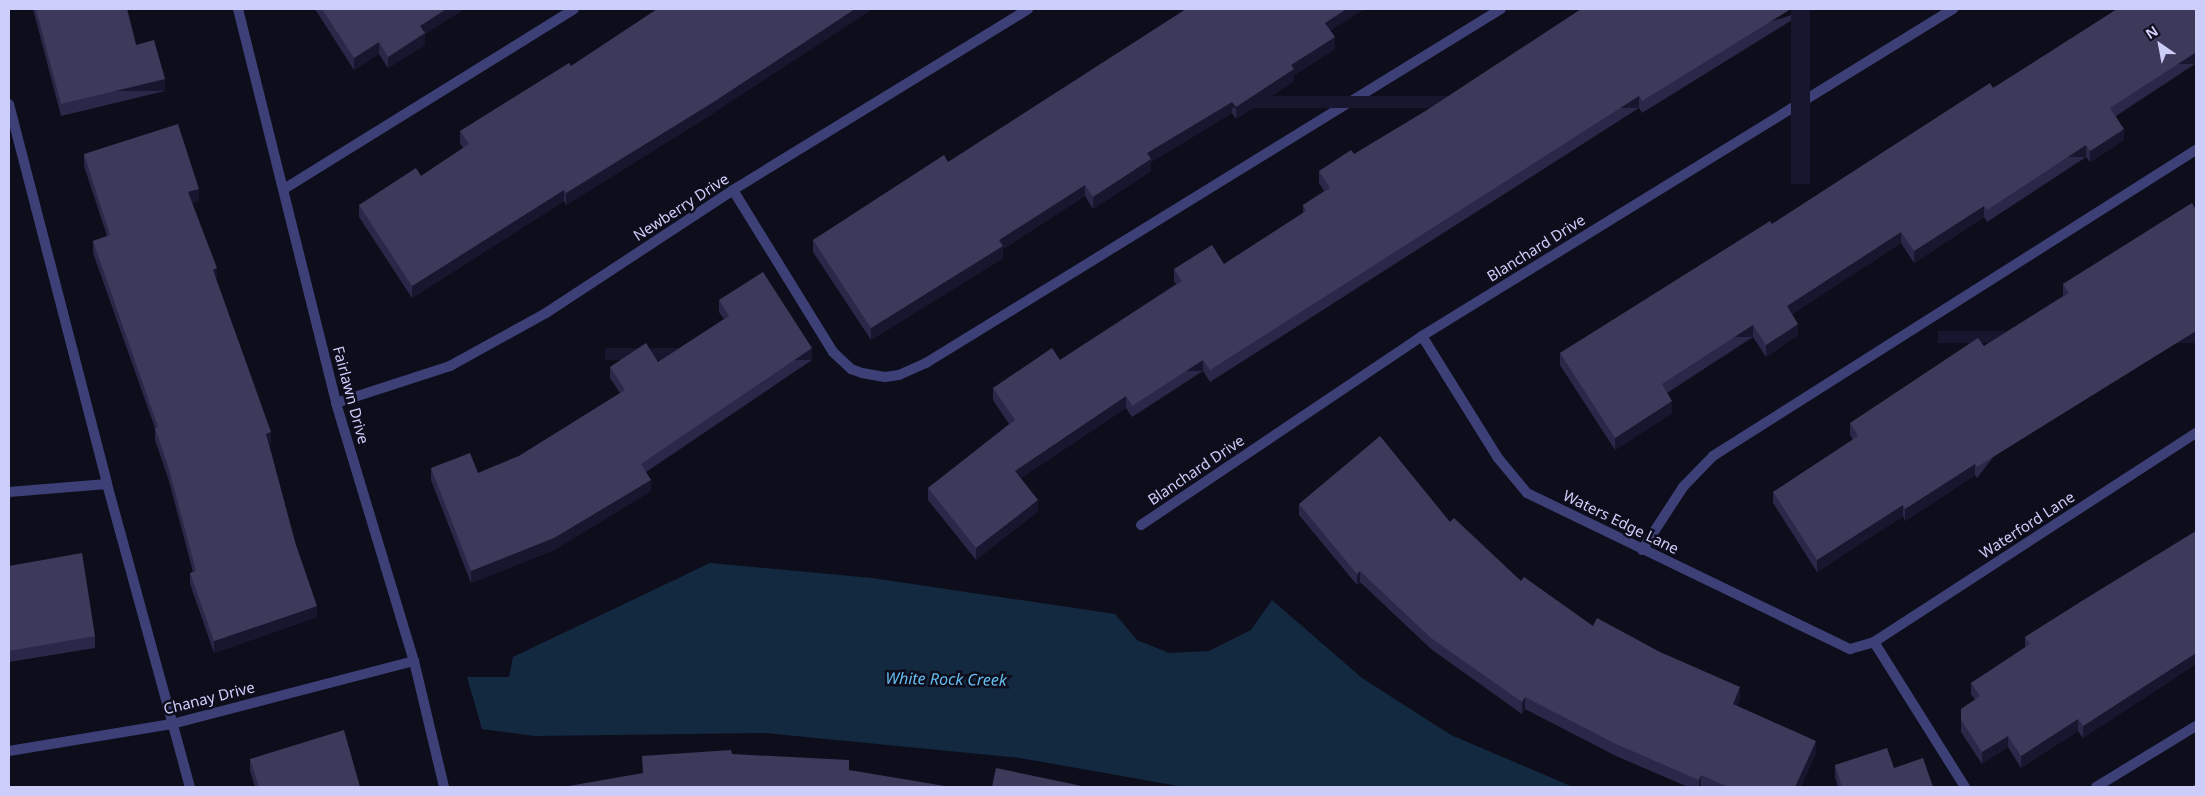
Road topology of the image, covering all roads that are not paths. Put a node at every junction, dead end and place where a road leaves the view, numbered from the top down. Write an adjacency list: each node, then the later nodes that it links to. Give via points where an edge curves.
1 (238, 9): 8 (street, Fairlawn Drive)
2 (574, 9): 8 (street)
3 (1028, 9): 9 (street, Newberry Drive)
4 (1501, 9): 9 (street, via 926,363 899,375 885,377 862,373 833,352)
5 (1953, 9): 10 (street, Blanchard Drive)
6 (9, 104): 13 (street)
7 (2196, 150): 16 (street, via 1713,456 1683,487)
8 (284, 190): 11 (street, Fairlawn Drive)
9 (733, 190): 11 (street, Newberry Drive, via 546,314 472,355 450,366)
10 (1422, 336): 15 (street, Blanchard Drive); 16 (street, Waters Edge Lane, via 1498,458 1528,493)
11 (336, 402): 18 (street, Fairlawn Drive)
12 (2196, 432): 17 (street, Waterford Lane)
13 (107, 484): 14 (street); 19 (street)
14 (9, 492)
15 (1140, 525)
16 (1642, 550): 17 (street, Waters Edge Lane, via 1850,650)
17 (1874, 642): 24 (street)
18 (414, 661): 19 (street, Chanay Drive); 23 (street, Fairlawn Drive)
19 (172, 724): 21 (street, Chanay Drive); 22 (street)
20 (2196, 726): 25 (street)
21 (9, 751)
22 (190, 787)
23 (444, 787)
24 (1965, 787)
25 (2096, 787)

